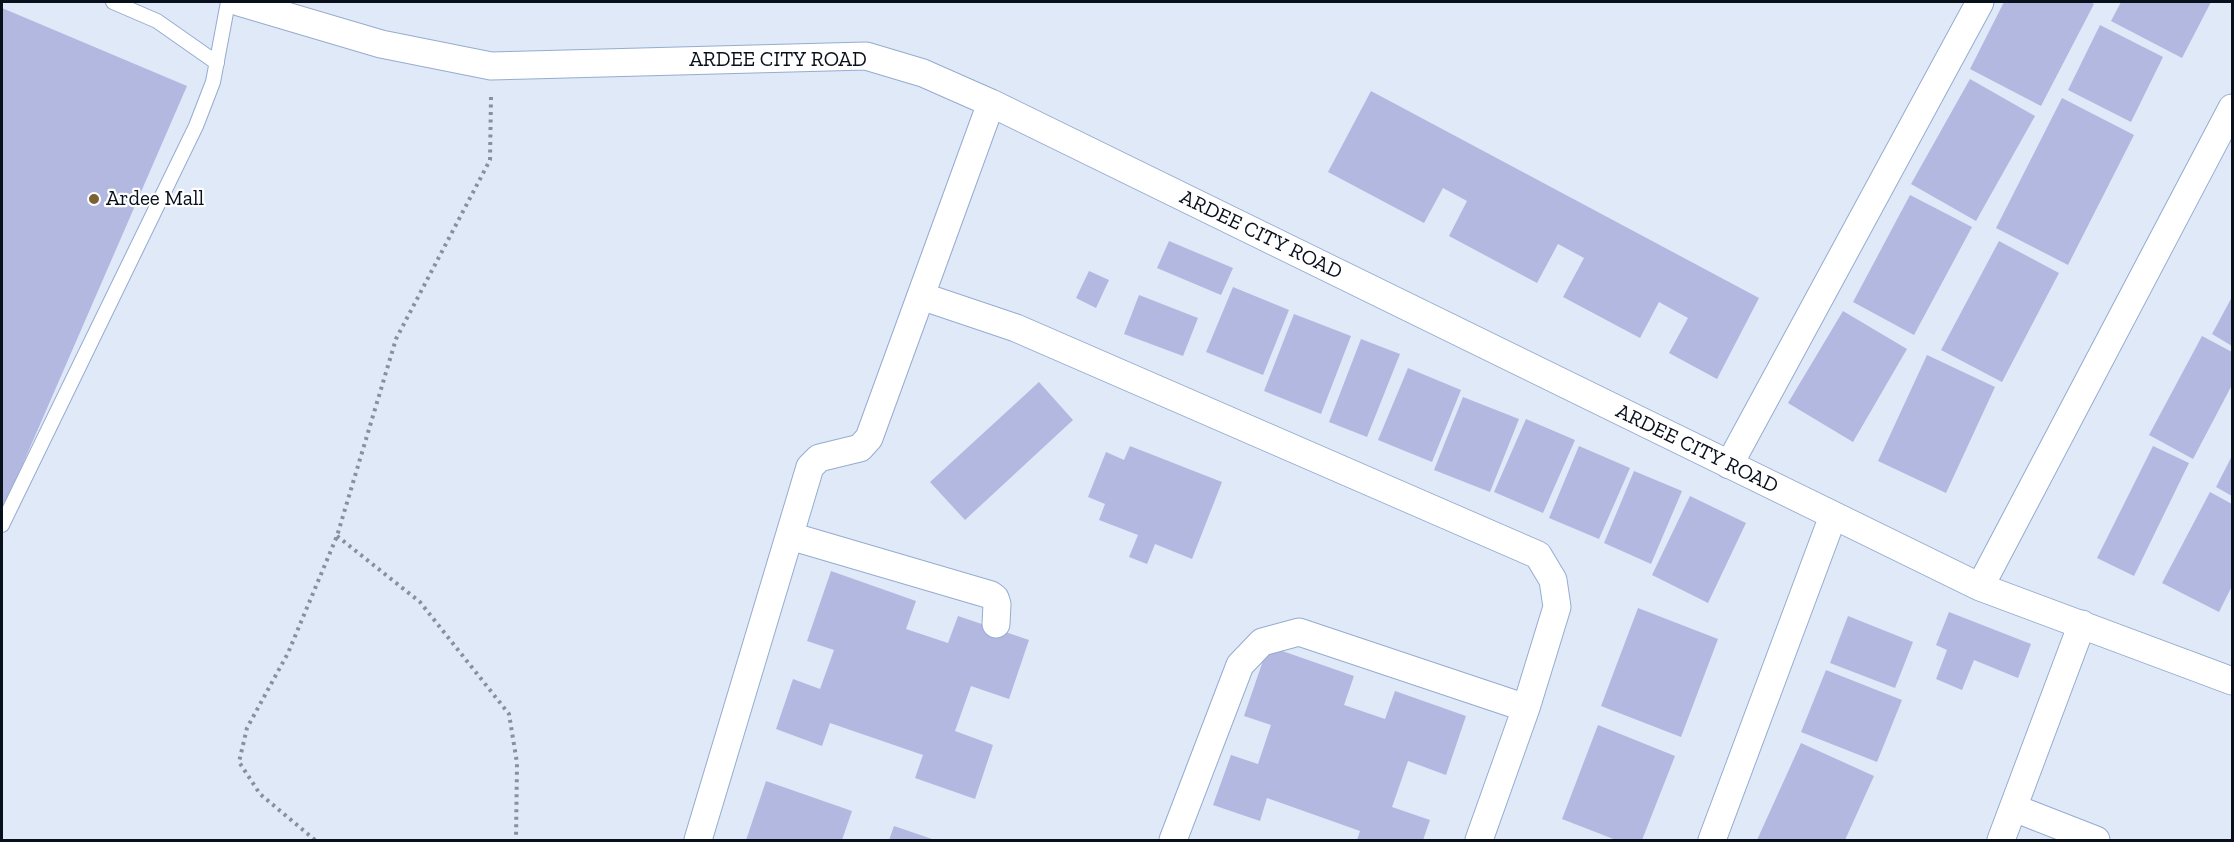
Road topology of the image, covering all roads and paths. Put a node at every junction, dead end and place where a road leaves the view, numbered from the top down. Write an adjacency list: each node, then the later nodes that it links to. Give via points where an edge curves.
1 (113, 2): 5 (lane, via 158,21)
2 (228, 2): 5 (lane)
3 (238, 2): 6 (street, ARDEE CITY ROAD, via 381,44)
4 (1980, 2): 10 (street)
5 (217, 63): 12 (lane, via 196,126)
6 (491, 66): 7 (street, ARDEE CITY ROAD, via 866,56 923,73); 13 (path, via 490,160 396,339)
7 (991, 103): 9 (street); 10 (street, ARDEE CITY ROAD)
8 (2232, 108): 15 (street)
9 (921, 296): 14 (street, via 869,438 860,448 819,458 810,468); 19 (street, via 1016,328 1538,555 1553,580 1557,607)
10 (1730, 465): 11 (street, ARDEE CITY ROAD)
11 (1833, 516): 15 (street, ARDEE CITY ROAD); 26 (street)
12 (2, 525)
13 (337, 536): 21 (path, via 288,653 247,728 240,762 260,794); 22 (path, via 420,602 509,714 517,763)
14 (790, 536): 16 (street, via 991,595 997,604); 23 (street)
15 (1980, 586): 17 (street, ARDEE CITY ROAD)
16 (996, 624)
17 (2082, 624): 18 (street, ARDEE CITY ROAD); 20 (street)
18 (2232, 681)
19 (1526, 708): 24 (street, via 1299,632 1262,642 1240,665); 25 (street)
20 (2014, 808): 27 (street); 28 (street)
21 (315, 840)
22 (516, 840)
23 (698, 840)
24 (1173, 840)
25 (1479, 840)
26 (1712, 840)
27 (2001, 840)
28 (2096, 840)

